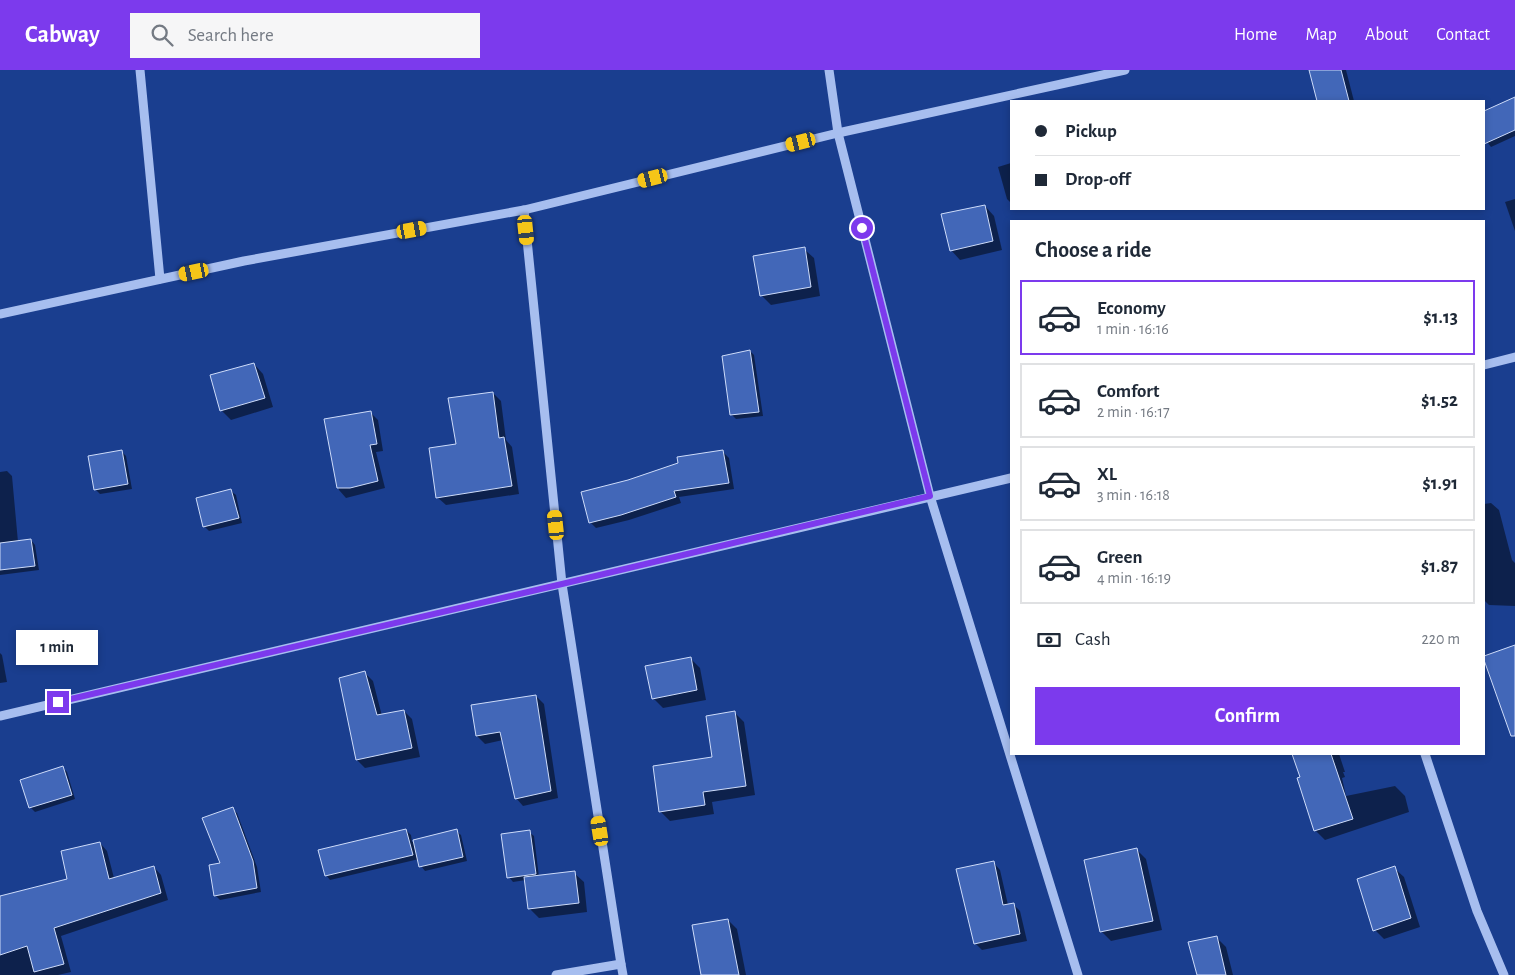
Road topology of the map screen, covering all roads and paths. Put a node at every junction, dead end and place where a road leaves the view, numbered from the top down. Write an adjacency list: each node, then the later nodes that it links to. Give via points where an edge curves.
1 (140, 70): 6 (street)
2 (829, 70): 4 (street)
3 (1125, 70): 4 (street)
4 (838, 133): 5 (street); 11 (street)
5 (524, 210): 6 (street); 12 (street)
6 (160, 279): 7 (street)
7 (0, 314)
8 (1515, 357): 9 (street)
9 (1485, 365)
10 (1010, 478): 11 (street)
11 (930, 496): 12 (street); 14 (street)
12 (562, 584): 13 (street); 17 (street)
13 (0, 716)
14 (1010, 755)
15 (1010, 755): 20 (street)
16 (1425, 755): 21 (street, via 1477,911)
17 (621, 964): 18 (street); 19 (street)
18 (556, 975)
19 (623, 975)
20 (1078, 975)
21 (1504, 975)

